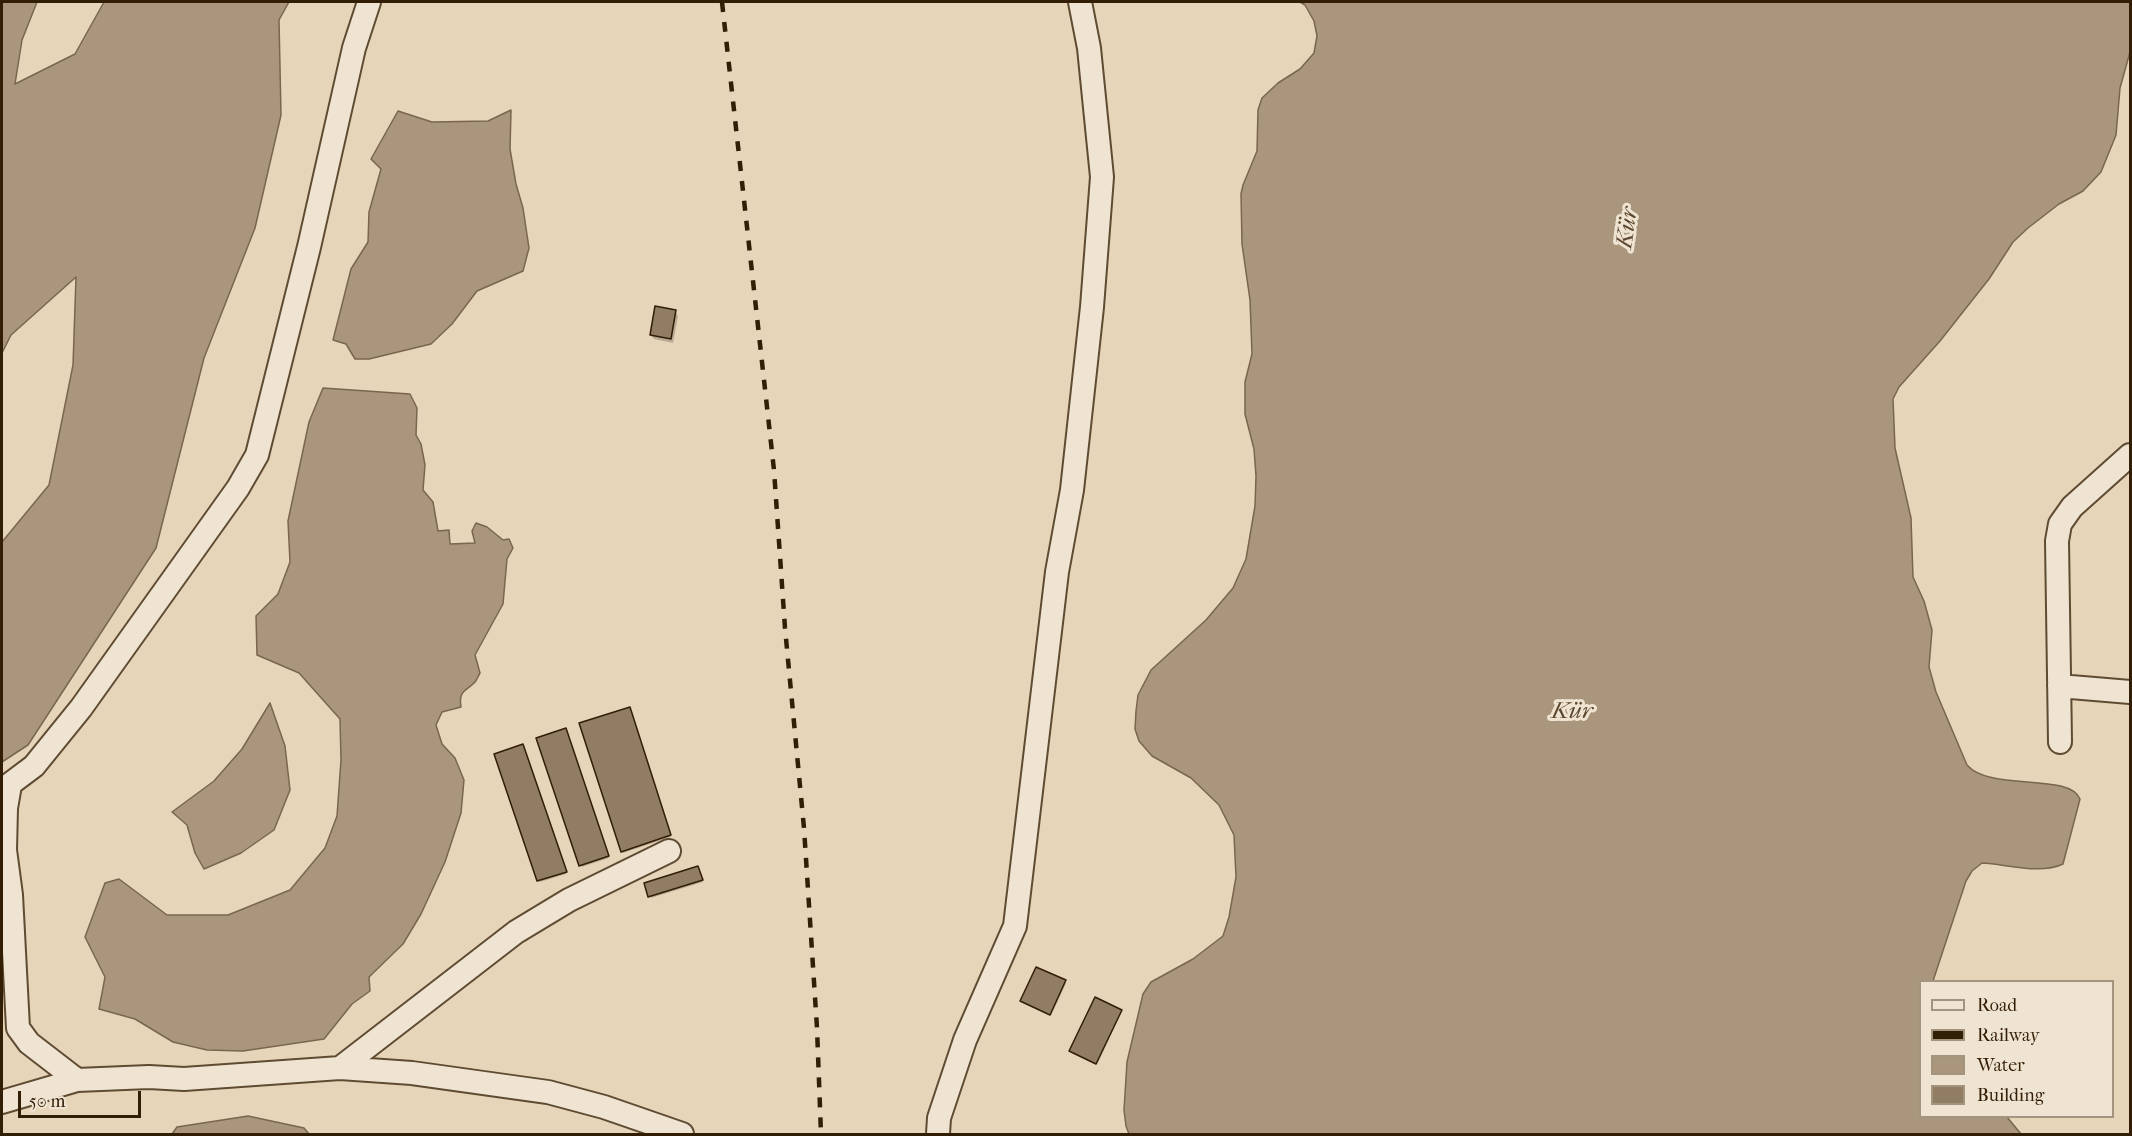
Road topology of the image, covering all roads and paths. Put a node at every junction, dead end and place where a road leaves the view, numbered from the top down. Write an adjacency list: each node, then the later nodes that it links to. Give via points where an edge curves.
1 (369, 2): 7 (street, via 354,48 257,455 232,498 81,708 34,766)
2 (1080, 2): 13 (street, via 1089,48 1102,177 1072,490 1057,572 1015,926 965,1040 939,1118)
3 (2130, 455): 4 (street, via 2072,507 2060,524)
4 (2059, 686): 5 (street); 6 (street)
5 (2130, 692)
6 (2060, 742)
7 (6, 788): 10 (street, via 5,850 18,1028 29,1043)
8 (669, 851): 9 (street, via 569,900 516,932)
9 (340, 1068): 10 (street, via 184,1079); 12 (street, via 412,1073 548,1092)
10 (77, 1080): 11 (street)
11 (2, 1102)
12 (682, 1134)
13 (938, 1134)

